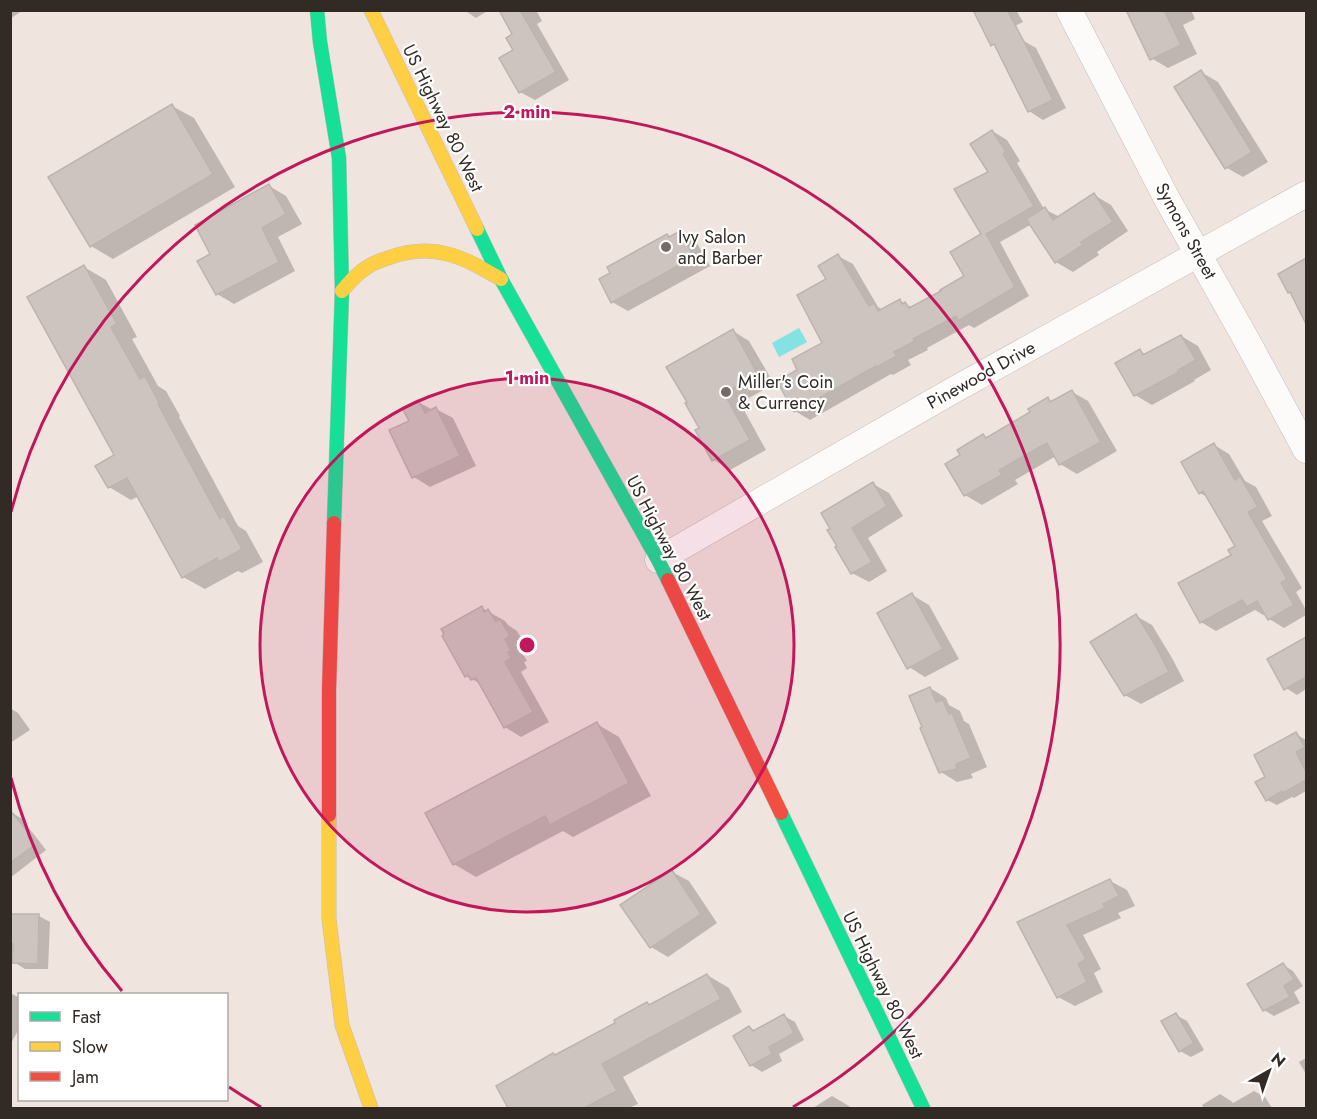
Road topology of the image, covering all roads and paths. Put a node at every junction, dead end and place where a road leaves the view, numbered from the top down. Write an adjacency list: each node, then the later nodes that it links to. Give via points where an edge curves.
1 (317, 10): 7 (main road, via 339,158)
2 (371, 10): 6 (main road, US Highway 80 West)
3 (1069, 10): 5 (street, Symons Street)
4 (1306, 194): 5 (street, Pinewood Drive)
5 (1198, 255): 8 (street, Symons Street); 9 (street, Pinewood Drive)
6 (501, 279): 7 (main road, via 472,262 425,249 401,252 380,261 360,272); 9 (main road, US Highway 80 West)
7 (342, 291): 10 (main road, via 329,690 328,919 342,1025)
8 (1306, 450)
9 (658, 560): 11 (main road, US Highway 80 West)
10 (371, 1108)
11 (923, 1108)

